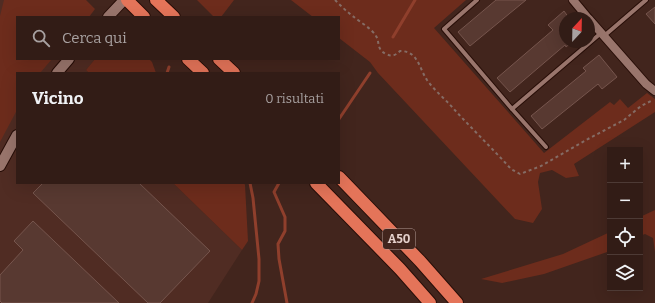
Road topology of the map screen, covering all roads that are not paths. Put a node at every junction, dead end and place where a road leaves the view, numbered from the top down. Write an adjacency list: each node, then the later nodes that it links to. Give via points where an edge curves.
1 (125, 0): 7 (street); 8 (highway)
2 (156, 0): 9 (highway)
3 (477, 0): 19 (lane, via 444,29)
4 (573, 0): 6 (street)
5 (646, 0): 11 (lane)
6 (584, 12)
7 (109, 16)
8 (143, 16)
9 (173, 16)
10 (595, 26): 11 (street)
11 (602, 35): 18 (street); 19 (lane)
12 (68, 60): 15 (street)
13 (189, 60): 16 (highway)
14 (220, 60): 17 (highway)
15 (58, 72)
16 (202, 72)
17 (233, 72)
18 (655, 91)
19 (512, 109): 21 (lane)
20 (16, 137): 22 (street)
21 (546, 147)
22 (0, 166)
23 (340, 178): 26 (highway, A50)
24 (317, 184): 25 (highway, A50)
25 (430, 303)
26 (457, 303)

